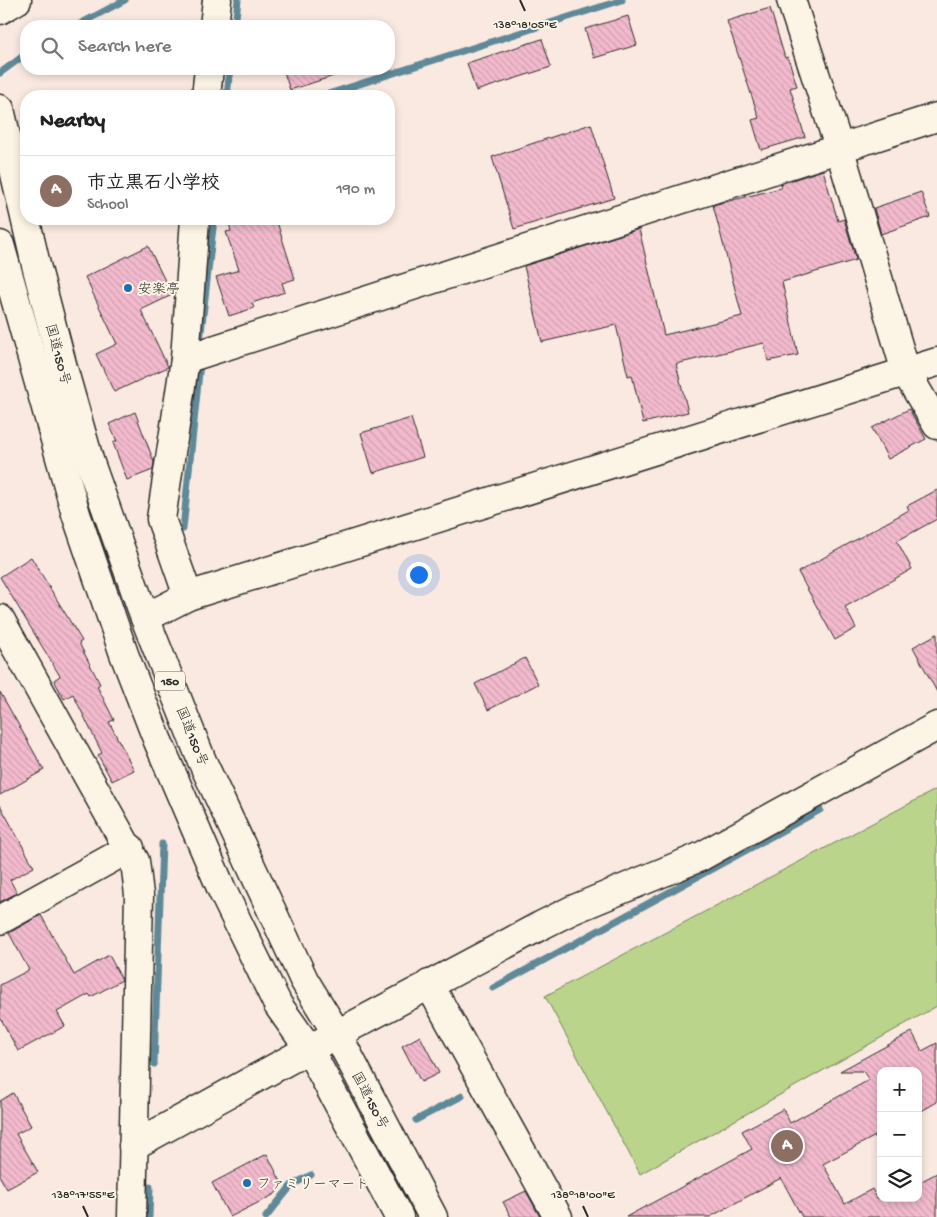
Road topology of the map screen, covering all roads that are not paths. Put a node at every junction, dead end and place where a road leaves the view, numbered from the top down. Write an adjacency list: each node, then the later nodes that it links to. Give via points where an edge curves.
1 (17, 0): 4 (main road)
2 (217, 0): 5 (main road)
3 (792, 0): 10 (main road)
4 (0, 10)
5 (215, 20)
6 (208, 75): 7 (main road)
7 (207, 90)
8 (0, 109): 11 (main road, 国道150号 / 150)
9 (937, 117): 10 (main road)
10 (839, 147): 15 (main road); 17 (main road)
11 (20, 196)
12 (27, 225): 20 (main road, 国道150号 / 150, via 90,463)
13 (195, 225): 15 (main road)
14 (0, 245): 27 (main road, 国道150号 / 150, via 76,514 124,654 222,890 278,1005)
15 (185, 359): 19 (main road, via 161,519)
16 (937, 362): 17 (main road)
17 (906, 372): 18 (main road); 19 (main road)
18 (937, 425)
19 (188, 596): 20 (main road)
20 (145, 618): 26 (main road, 国道150号 / 150, via 202,761 246,858 304,980)
21 (0, 619): 23 (main road)
22 (937, 726): 25 (main road, via 700,857 572,910)
23 (130, 848): 24 (main road); 28 (main road, via 139,895)
24 (0, 920)
25 (429, 984): 26 (main road); 32 (main road)
26 (337, 1034): 27 (main road); 31 (main road, 国道150号 / 150)
27 (309, 1049): 28 (main road); 30 (main road, 国道150号 / 150)
28 (133, 1146): 29 (main road)
29 (132, 1217)
30 (399, 1217)
31 (433, 1217)
32 (558, 1217)

